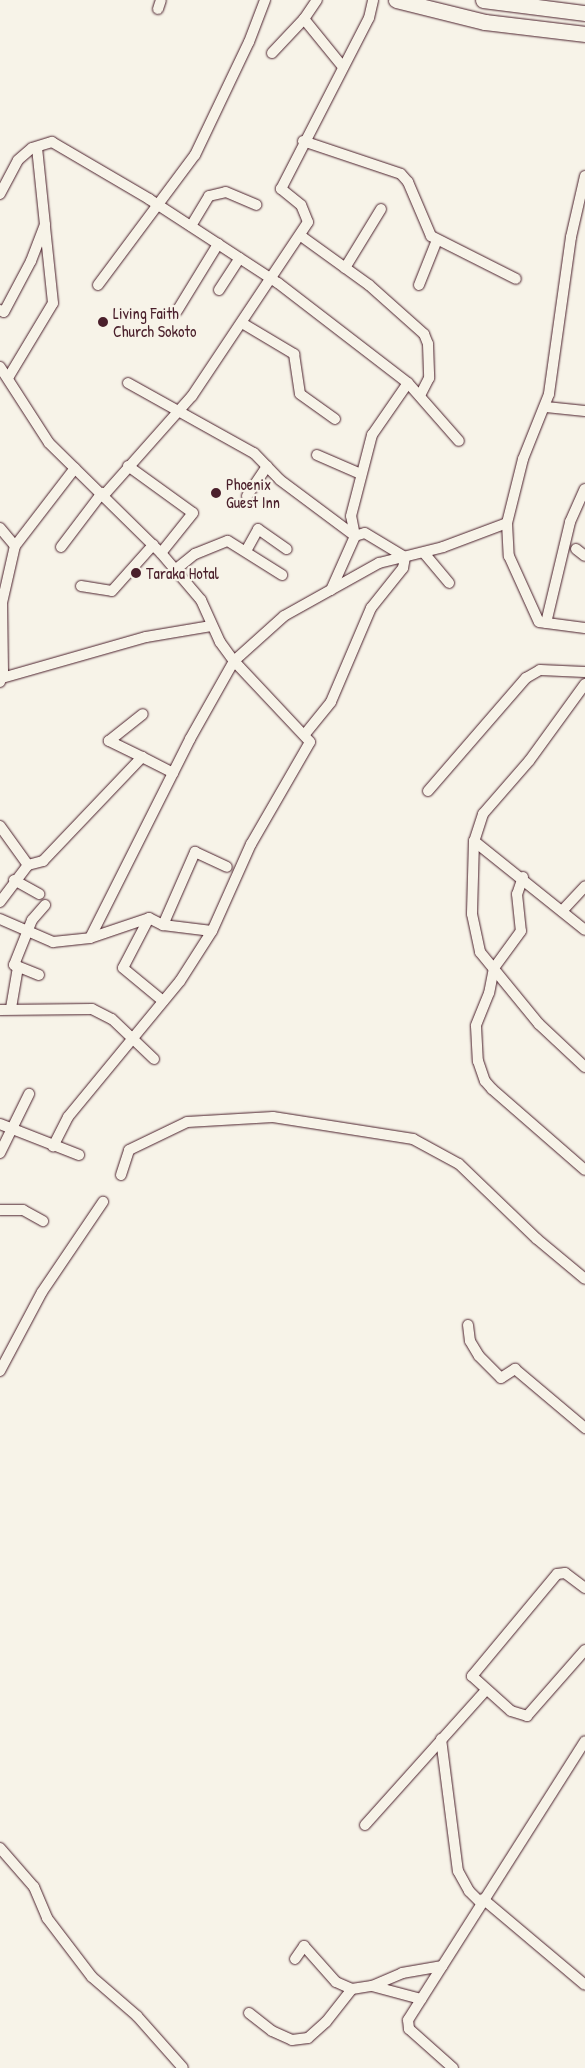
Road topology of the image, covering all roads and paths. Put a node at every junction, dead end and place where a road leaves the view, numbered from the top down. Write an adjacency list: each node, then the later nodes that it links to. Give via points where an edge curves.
1 (265, 0): 15 (street, via 249,42 195,155)
2 (317, 0): 7 (street)
3 (373, 0): 10 (street, via 368,18)
4 (396, 0): 8 (highway, via 485,22)
5 (483, 0): 6 (highway)
6 (585, 13)
7 (304, 19): 9 (street); 10 (street)
8 (585, 34)
9 (272, 53)
10 (343, 67): 11 (street)
11 (303, 141): 20 (street, via 281,189 301,205 308,222); 21 (street, via 400,174 408,182 427,230)
12 (38, 147): 14 (street, via 18,160); 15 (street, via 52,142); 18 (street)
13 (585, 176): 38 (street, via 571,237)
14 (0, 194)
15 (158, 205): 19 (street); 27 (street)
16 (256, 205): 19 (street, via 226,192 209,196)
17 (381, 209): 24 (street)
18 (45, 225): 30 (street, via 31,261 4,312); 34 (street, via 54,303)
19 (191, 226): 22 (street)
20 (301, 236): 24 (street); 25 (street)
21 (437, 240): 26 (street); 28 (street)
22 (218, 244): 23 (street); 31 (street)
23 (240, 258): 25 (street); 29 (street)
24 (345, 268): 37 (street, via 370,285 424,334 428,344 428,378)
25 (271, 279): 32 (street); 36 (street)
26 (516, 279)
27 (98, 285)
28 (419, 285)
29 (219, 290)
30 (0, 310)
31 (177, 310)
32 (242, 323): 40 (street); 41 (street, via 294,354 300,394)
33 (0, 367): 34 (street)
34 (8, 378): 46 (street, via 49,443)
35 (128, 383): 40 (street)
36 (408, 383): 37 (street); 47 (street, via 372,435)
37 (420, 396): 42 (street, via 424,405)
38 (546, 407): 39 (street); 51 (street, via 522,459)
39 (585, 411)
40 (179, 413): 44 (street); 45 (street, via 254,453)
41 (335, 419)
42 (459, 441)
43 (317, 455): 47 (street)
44 (128, 466): 49 (street); 56 (street, via 193,513)
45 (267, 466): 50 (street); 53 (street, via 280,480)
46 (75, 468): 49 (street); 54 (street)
47 (361, 474): 53 (street, via 351,516)
48 (585, 488): 69 (street, via 570,522)
49 (103, 494): 55 (street); 56 (street)
50 (247, 496)
51 (507, 523): 60 (street); 69 (street, via 511,562 539,622)
52 (0, 528): 54 (street)
53 (354, 536): 62 (street, via 365,533); 67 (street)
54 (15, 546): 68 (street)
55 (61, 547)
56 (157, 549): 63 (street); 66 (street, via 112,591)
57 (287, 549): 59 (street, via 258,529)
58 (576, 549): 61 (street)
59 (246, 551): 63 (street, via 228,541 195,554); 64 (street)
60 (424, 553): 62 (street); 65 (street)
61 (585, 556)
62 (405, 557): 67 (street, via 379,563); 77 (street, via 403,568 371,608 331,702)
63 (175, 570): 70 (street, via 201,600)
64 (282, 575)
65 (449, 583)
66 (81, 586)
67 (331, 590): 72 (street, via 284,616)
68 (1, 604): 74 (street)
69 (546, 623): 71 (street)
70 (211, 626): 72 (street); 74 (street, via 146,637)
71 (585, 628)
72 (234, 661): 77 (street); 79 (street)
73 (585, 672): 80 (street, via 540,670 526,678)
74 (1, 680)
75 (585, 684): 82 (street, via 529,761 483,814)
76 (144, 714): 78 (street, via 109,741)
77 (305, 734): 97 (street, via 310,742 251,844)
78 (142, 757): 79 (street); 83 (street, via 43,861)
79 (173, 773): 98 (street)
80 (428, 791)
81 (0, 826): 83 (street)
82 (474, 841): 85 (street); 100 (street, via 472,914 475,938 480,952)
83 (28, 865): 86 (street)
84 (227, 867): 94 (street, via 195,852)
85 (523, 876): 91 (street); 100 (street, via 516,894 521,930)
86 (14, 880): 88 (street); 89 (street)
87 (585, 886): 91 (street)
88 (39, 894)
89 (0, 902)
90 (45, 905): 96 (street)
91 (562, 911): 95 (street)
92 (149, 918): 94 (street); 98 (street); 102 (street, via 123,968)
93 (0, 919): 96 (street)
94 (163, 925): 97 (street)
95 (585, 930)
96 (27, 931): 98 (street, via 52,942); 99 (street, via 14,965)
97 (212, 931): 102 (street)
98 (90, 938)
99 (18, 967): 101 (street); 103 (street)
100 (494, 968): 107 (street, via 539,1024); 114 (street, via 489,993 476,1026 478,1061 485,1081 538,1132)
101 (39, 976)
102 (163, 1001): 105 (street)
103 (11, 1008): 104 (street); 105 (street, via 92,1009 112,1019)
104 (0, 1010)
105 (133, 1037): 106 (street); 111 (street, via 68,1117)
106 (154, 1059)
107 (585, 1067)
108 (29, 1094): 110 (street)
109 (0, 1124): 110 (street)
110 (12, 1130): 111 (street); 112 (street)
111 (53, 1146): 113 (street)
112 (0, 1153)
113 (79, 1155)
114 (585, 1170)
115 (121, 1175): 119 (street, via 129,1150 187,1122 273,1117 413,1139 459,1164 536,1239)
116 (103, 1202): 121 (street, via 42,1292)
117 (0, 1210): 118 (street, via 23,1210)
118 (43, 1221)
119 (585, 1279)
120 (468, 1325): 122 (street, via 470,1341 479,1356 501,1378 515,1369)
121 (0, 1371)
122 (585, 1428)
123 (585, 1588): 125 (street, via 565,1573 552,1579 472,1676)
124 (585, 1650): 125 (street, via 527,1716 518,1716)
125 (486, 1690): 126 (street)
126 (441, 1739): 128 (street); 130 (street, via 458,1871 469,1891)
127 (585, 1741): 130 (street)
128 (365, 1825)
129 (0, 1848): 138 (street, via 34,1887 47,1918 92,1976 137,2016)
130 (482, 1901): 132 (street); 133 (street)
131 (295, 1959): 135 (street, via 304,1946 336,1982)
132 (442, 1966): 134 (street, via 402,1973); 136 (street)
133 (585, 1985)
134 (372, 1986): 135 (street); 136 (street)
135 (352, 1988): 137 (street, via 326,2022 308,2038 292,2040 272,2031)
136 (421, 1999): 139 (street, via 407,2024)
137 (249, 2013)
138 (183, 2068)
139 (452, 2068)

